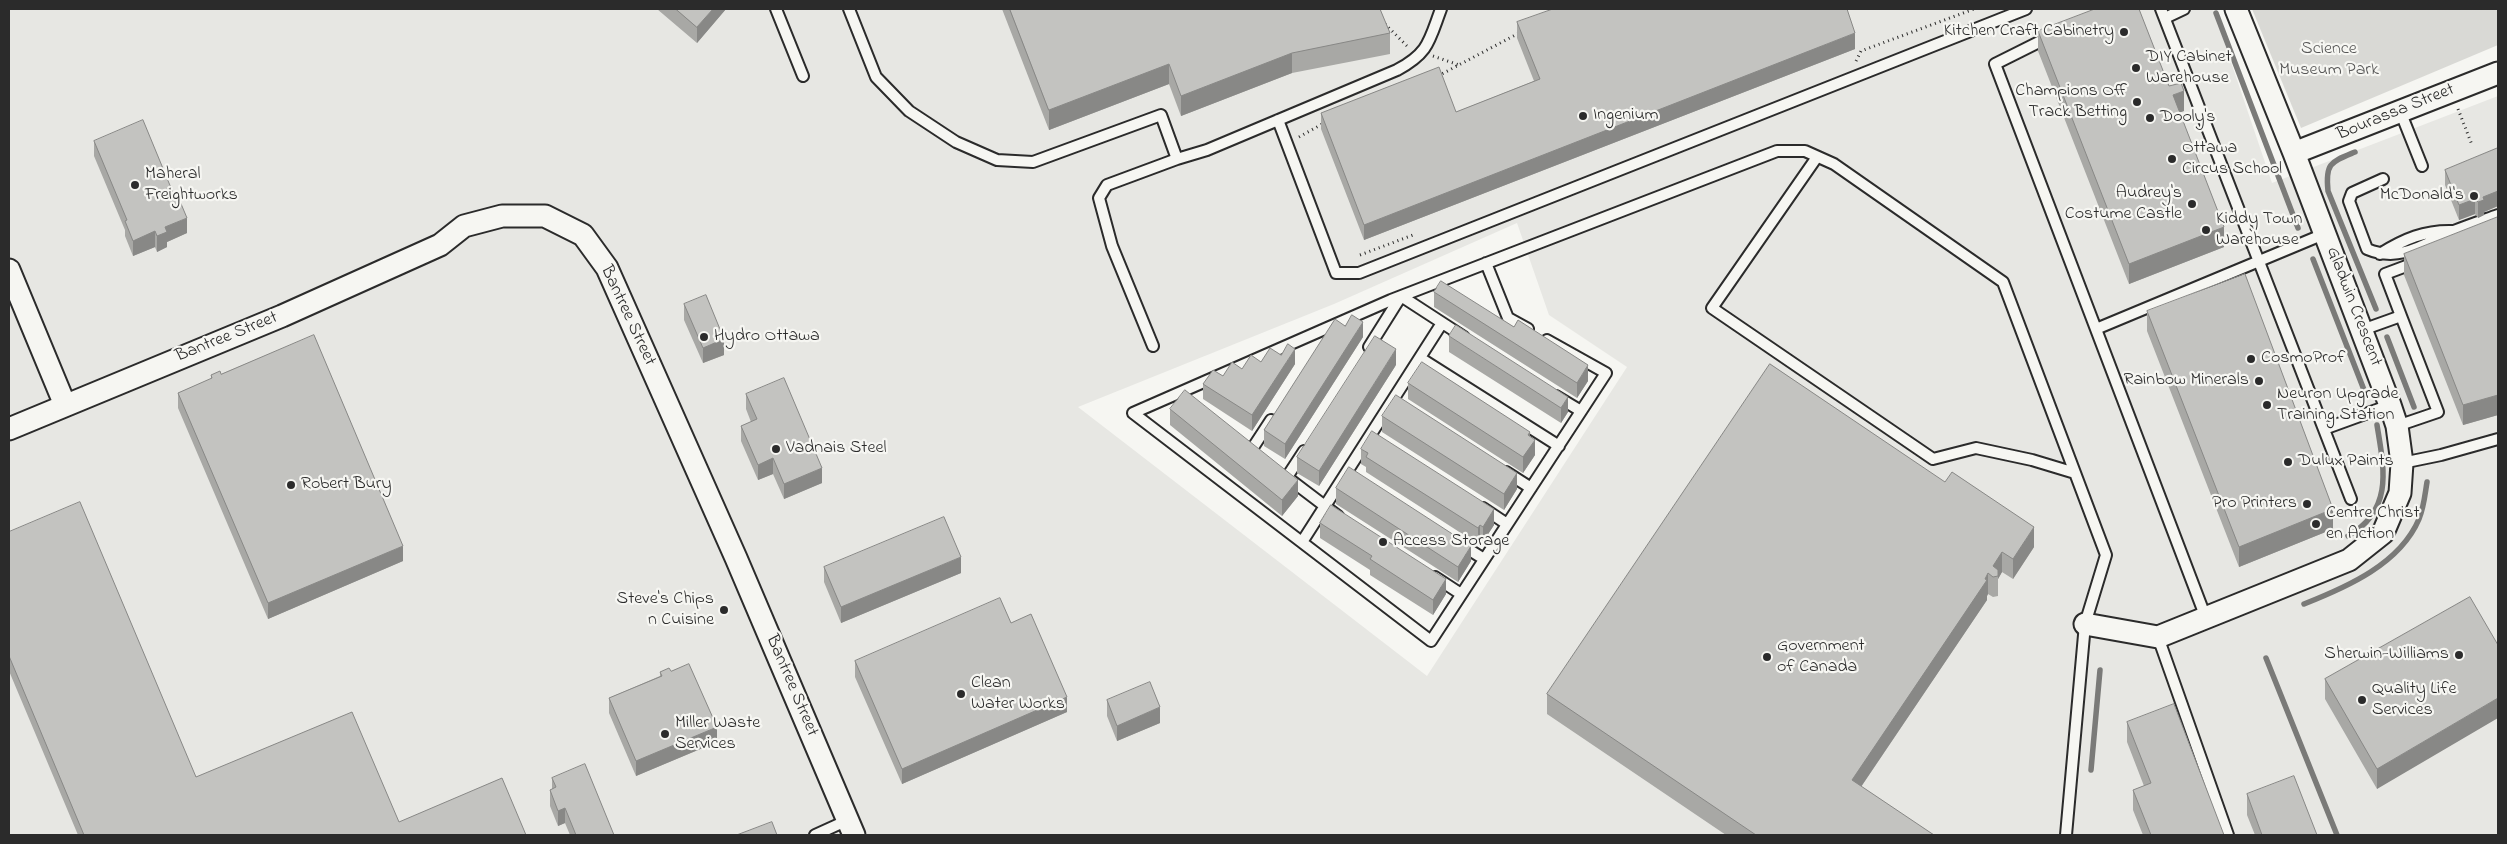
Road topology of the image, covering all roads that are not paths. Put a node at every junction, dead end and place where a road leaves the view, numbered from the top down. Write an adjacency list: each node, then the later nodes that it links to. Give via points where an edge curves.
1 (776, 9): 10 (lane)
2 (849, 9): 15 (lane, via 876,77 909,110 956,142 997,160 1033,162 1160,115)
3 (1441, 9): 12 (lane, via 1425,50 1415,61)
4 (2026, 9): 12 (lane, via 1359,273 1336,273)
5 (2184, 9): 7 (lane)
6 (2236, 9): 13 (street, Gladwin Crescent)
7 (2163, 13): 21 (lane)
8 (2062, 31): 28 (lane, via 1995,64)
9 (2498, 73): 11 (street, Bourassa Street)
10 (803, 76)
11 (2400, 111): 13 (street, Bourassa Street); 16 (lane)
12 (1278, 120): 15 (lane, via 1207,150)
13 (2294, 153): 19 (street, Gladwin Crescent)
14 (1817, 157): 22 (lane, via 1805,151 1777,151); 49 (lane, via 1834,164 2003,282); 49 (lane, via 1712,308 1933,459 1976,448 2032,460)
15 (1177, 158): 32 (lane, via 1107,185 1099,198 1112,246)
16 (2422, 166)
17 (2383, 179): 18 (lane, via 2352,193 2349,201 2367,249 2380,254 2413,251)
18 (2498, 215)
19 (2324, 234): 21 (lane); 29 (street, Gladwin Crescent)
20 (2428, 257): 25 (lane, via 2385,274)
21 (2259, 260): 28 (lane); 42 (lane)
22 (1486, 263): 24 (lane); 39 (lane, via 1508,318 1606,373)
23 (9, 270): 36 (street)
24 (1401, 296): 26 (lane); 27 (lane); 33 (lane)
25 (2401, 316): 29 (lane); 40 (lane, via 2438,412)
26 (1442, 323): 31 (lane); 34 (lane)
27 (1332, 326): 30 (lane); 57 (lane, via 1184,395 1133,413)
28 (2096, 329): 61 (lane)
29 (2362, 330): 37 (street, Gladwin Crescent)
30 (1322, 342)
31 (1475, 344)
32 (1153, 346)
33 (1365, 354)
34 (1420, 358): 45 (lane); 53 (lane, via 1397,403 1351,475)
35 (1548, 390): 39 (lane)
36 (65, 405): 41 (street, Bantree Street); 64 (street, Bantree Street, via 282,316 440,245 464,226 502,216 545,216 583,235 607,268)
37 (2390, 405): 40 (street, Gladwin Crescent); 42 (lane)
38 (1279, 408): 46 (lane)
39 (1581, 411): 45 (lane)
40 (2397, 426): 47 (street, Gladwin Crescent)
41 (9, 429)
42 (2324, 429): 51 (lane)
43 (2498, 439): 47 (lane)
44 (1308, 444): 53 (lane, via 1283,474)
45 (1559, 446): 50 (lane)
46 (1252, 449)
47 (2402, 463): 61 (street, Gladwin Crescent, via 2400,493 2383,533 2349,560)
48 (1498, 467): 50 (lane)
49 (2075, 474): 62 (lane, via 2106,555)
50 (1531, 488): 55 (lane)
51 (2351, 499)
52 (1475, 503): 55 (lane)
53 (1324, 507): 54 (lane); 57 (lane)
54 (1349, 522)
55 (1507, 524): 58 (lane)
56 (1452, 539): 58 (lane)
57 (1302, 542): 60 (lane, via 1431,641)
58 (1484, 559): 60 (lane)
59 (1429, 574): 60 (lane)
60 (1461, 594)
61 (2206, 618): 63 (street, Gladwin Crescent)
62 (2085, 624): 63 (street); 66 (lane)
63 (2158, 637): 67 (lane)
64 (851, 828): 65 (lane)
65 (814, 835)
66 (2066, 835)
67 (2228, 835)

